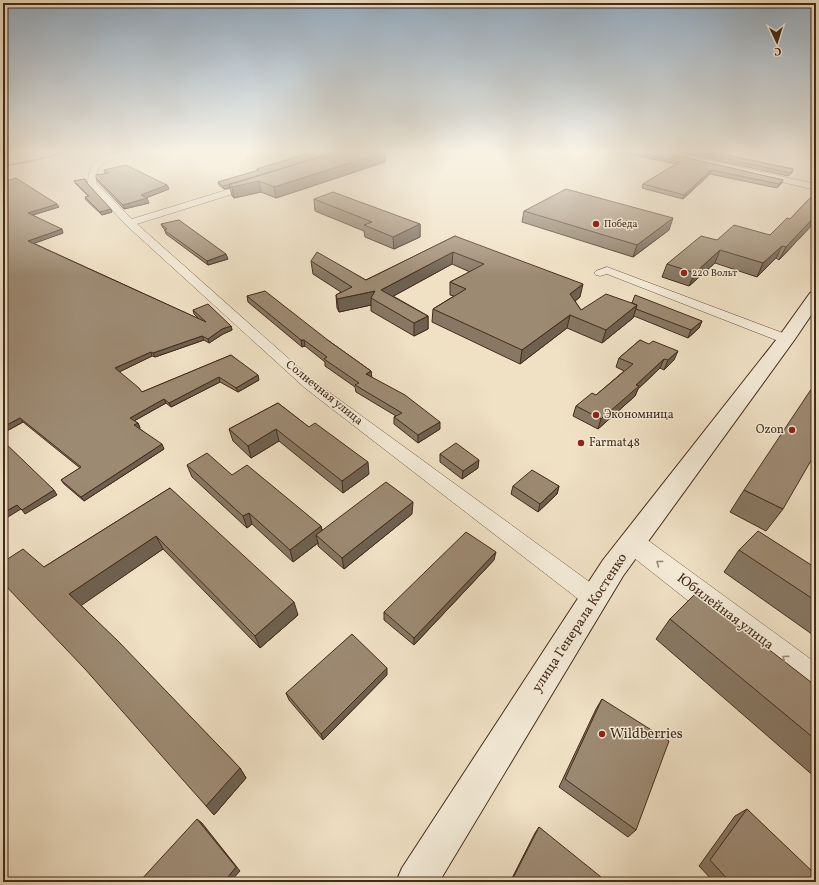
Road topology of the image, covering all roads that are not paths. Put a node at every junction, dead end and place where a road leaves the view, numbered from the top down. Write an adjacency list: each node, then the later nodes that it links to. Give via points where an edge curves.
1 (101, 193): 3 (street, Солнечная улица)
2 (227, 193): 3 (street)
3 (130, 223): 8 (street, Солнечная улица, via 310,385)
4 (600, 273): 6 (street, via 607,270)
5 (816, 296): 6 (main road, улица Генерала Костенко)
6 (786, 339): 7 (main road, улица Генерала Костенко)
7 (633, 543): 8 (main road, улица Генерала Костенко); 9 (street, Юбилейная улица, one-way to 7)
8 (594, 598): 10 (main road, улица Генерала Костенко)
9 (816, 682)
10 (416, 882)

